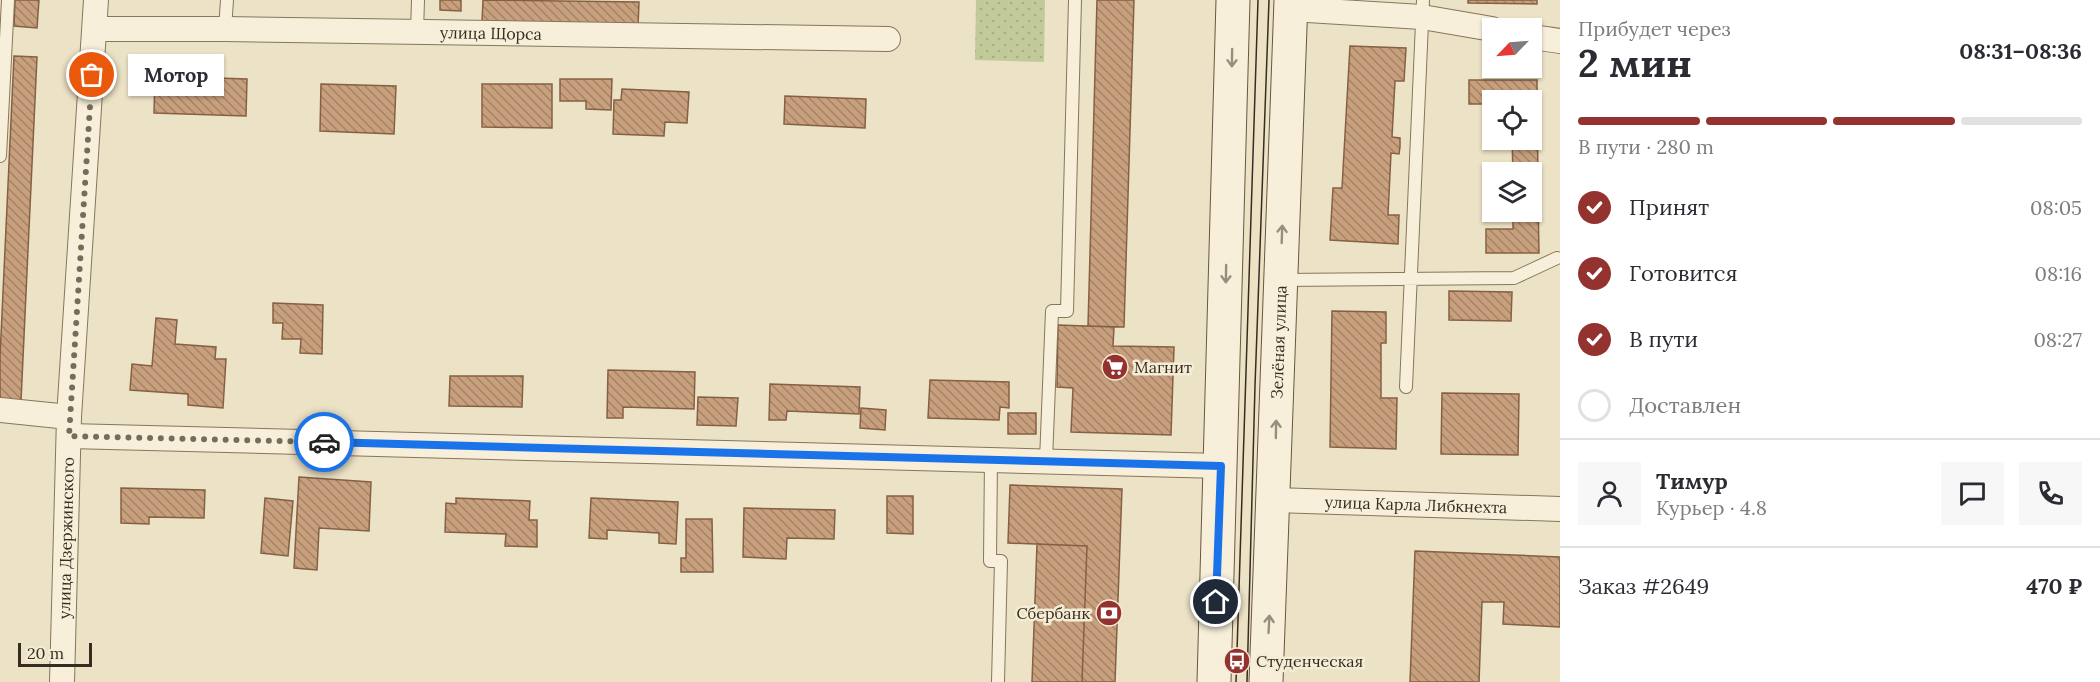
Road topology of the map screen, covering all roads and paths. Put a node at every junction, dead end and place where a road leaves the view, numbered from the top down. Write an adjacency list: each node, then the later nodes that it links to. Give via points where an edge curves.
1 (8, 0): 16 (lane)
2 (96, 0): 10 (street, улица Дзержинского)
3 (227, 0): 11 (lane)
4 (418, 0): 12 (lane)
5 (1075, 0): 24 (lane, via 1067,311 1052,311)
6 (1233, 0): 25 (street, one-way to 25)
7 (1291, 5): 8 (street); 19 (street, Зелёная улица, one-way to 7)
8 (1423, 8): 9 (street); 18 (lane)
9 (1482, 27)
10 (95, 29): 11 (street, улица Щорса); 22 (street, улица Дзержинского)
11 (225, 29): 12 (street, улица Щорса)
12 (417, 32): 14 (street, улица Щорса)
13 (1542, 38): 15 (street)
14 (888, 39)
15 (1560, 41)
16 (0, 156)
17 (1557, 258): 18 (lane, via 1514,278)
18 (1410, 279): 19 (lane); 20 (lane)
19 (1280, 280): 26 (street, Зелёная улица, one-way to 19)
20 (1407, 387)
21 (0, 411): 22 (street)
22 (69, 427): 23 (street); 28 (street, улица Дзержинского)
23 (991, 459): 24 (street); 29 (lane, via 990,561 1001,561)
24 (1046, 460): 25 (street)
25 (1221, 466): 30 (street)
26 (1274, 500): 27 (street, улица Карла Либкнехта); 31 (street, Зелёная улица, one-way to 26)
27 (1560, 509)
28 (62, 682)
29 (998, 682)
30 (1214, 682)
31 (1266, 682)

